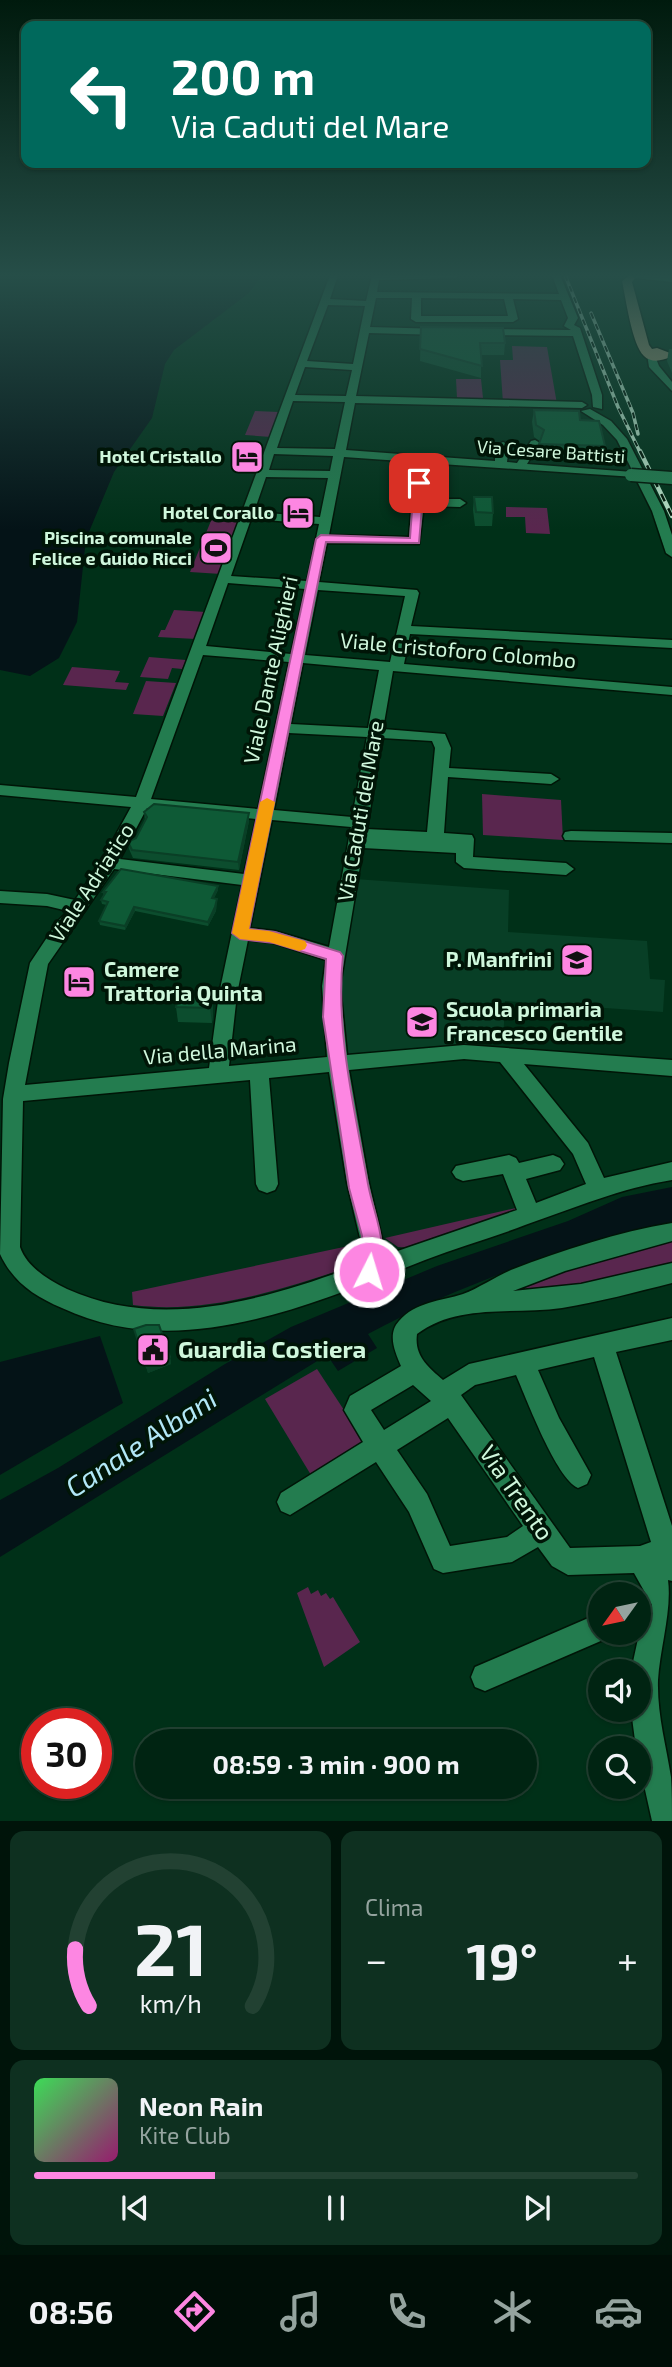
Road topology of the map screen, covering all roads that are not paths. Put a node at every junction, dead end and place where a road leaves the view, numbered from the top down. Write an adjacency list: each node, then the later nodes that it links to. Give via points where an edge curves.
1 (304, 360): 5 (street, Viale Adriatico)
2 (358, 360): 6 (street, Viale Dante Alighieri)
3 (584, 360): 10 (street, via 597,395)
4 (661, 360): 7 (street)
5 (303, 364): 6 (street); 8 (street, Viale Adriatico)
6 (356, 367): 9 (street, Viale Dante Alighieri)
7 (672, 388)
8 (290, 398): 9 (street); 13 (street, Viale Adriatico)
9 (350, 401): 10 (street); 14 (street, Viale Dante Alighieri)
10 (590, 410): 18 (street, via 622,439)
11 (535, 443): 17 (street)
12 (503, 445): 16 (street)
13 (272, 447): 14 (street, Via Cesare Battisti); 19 (street, Viale Adriatico)
14 (340, 453): 15 (street, Via Cesare Battisti); 20 (street, Viale Dante Alighieri)
15 (421, 459): 17 (street, Via Cesare Battisti); 23 (street)
16 (501, 463)
17 (524, 464): 18 (street, Via Cesare Battisti); 22 (street, via 534,473)
18 (634, 472): 21 (street, Via Cesare Battisti, bridge); 22 (street)
19 (263, 473): 20 (street); 25 (street, Viale Adriatico)
20 (335, 475): 26 (street, Viale Dante Alighieri)
21 (672, 478)
22 (646, 486): 28 (street)
23 (418, 502): 24 (street); 27 (street, via 415,541)
24 (460, 503)
25 (247, 515): 26 (street); 29 (street, Viale Adriatico)
26 (325, 521): 27 (street, Viale Dante Alighieri)
27 (321, 539): 30 (street, Viale Dante Alighieri)
28 (672, 553)
29 (224, 579): 30 (street); 33 (street, Viale Adriatico)
30 (312, 586): 31 (street, Via Caduti del Mare, via 412,593); 34 (street, Viale Dante Alighieri)
31 (405, 630): 32 (street); 35 (street, Via Caduti del Mare)
32 (672, 644)
33 (198, 650): 34 (street, Viale Cristoforo Colombo); 42 (street, Viale Adriatico)
34 (297, 658): 35 (street, Viale Cristoforo Colombo); 37 (street, Viale Dante Alighieri)
35 (391, 666): 36 (street, Viale Cristoforo Colombo); 38 (street, Via Caduti del Mare)
36 (672, 691)
37 (282, 728): 38 (street); 43 (street, Viale Dante Alighieri)
38 (376, 733): 39 (street, via 440,737); 44 (street, Via Caduti del Mare)
39 (441, 772): 40 (street); 46 (street)
40 (551, 779)
41 (0, 790): 42 (street)
42 (142, 802): 43 (street); 49 (street, Viale Adriatico)
43 (265, 813): 44 (street); 51 (street, Viale Dante Alighieri)
44 (358, 833): 46 (street); 48 (street); 55 (street, Via Caduti del Mare)
45 (571, 836): 47 (street)
46 (435, 838): 48 (street, via 466,839)
47 (672, 838)
48 (465, 848): 50 (street, via 464,862)
49 (109, 863): 51 (street); 53 (street, Viale Adriatico)
50 (566, 869)
51 (251, 880): 54 (street, Viale Dante Alighieri)
52 (0, 897): 53 (street, via 47,900)
53 (76, 913): 72 (street, Viale Adriatico, via 39,963 15,1088 9,1247 16,1266 42,1287 82,1308 116,1318 160,1322 239,1312)
54 (240, 933): 55 (street, via 275,937); 60 (street, Viale Dante Alighieri)
55 (335, 956): 57 (street, Via Caduti del Mare, via 331,996)
56 (504, 1053): 57 (street, Via della Marina); 58 (street, Via della Marina); 67 (street, via 581,1149)
57 (338, 1063): 59 (street, Via della Marina); 70 (street, Via Caduti del Mare)
58 (672, 1068)
59 (259, 1071): 60 (street, Via della Marina); 66 (street)
60 (218, 1074): 61 (street, Via della Marina)
61 (24, 1093)
62 (553, 1164): 65 (street)
63 (672, 1171): 67 (street)
64 (463, 1172): 65 (street, via 509,1164)
65 (513, 1173): 68 (street)
66 (267, 1184)
67 (598, 1188): 68 (street)
68 (530, 1214): 71 (street)
69 (672, 1232): 74 (street, via 531,1271)
70 (372, 1236): 71 (street, via 395,1253); 72 (street, Via Caduti del Mare)
71 (410, 1256): 72 (street)
72 (369, 1272)
73 (672, 1273): 74 (street, via 552,1299)
74 (469, 1302): 78 (street, via 417,1319 406,1329 404,1345)
75 (672, 1329): 76 (street)
76 (602, 1344): 77 (street); 84 (street)
77 (522, 1361): 79 (street, via 469,1375 453,1386); 81 (street, via 550,1426)
78 (415, 1371): 79 (street, Via Trento); 80 (street, via 359,1404 357,1414)
79 (448, 1399): 80 (street); 83 (street, Via Trento)
80 (379, 1447): 82 (street); 83 (street, via 418,1503 443,1560 512,1549)
81 (578, 1475)
82 (290, 1502)
83 (542, 1530): 84 (street, Via Trento, via 568,1562)
84 (659, 1559): 85 (street, via 649,1570)
85 (669, 1603): 88 (street, via 648,1651 643,1690)
86 (588, 1632): 87 (street)
87 (485, 1676)
88 (667, 1821)

